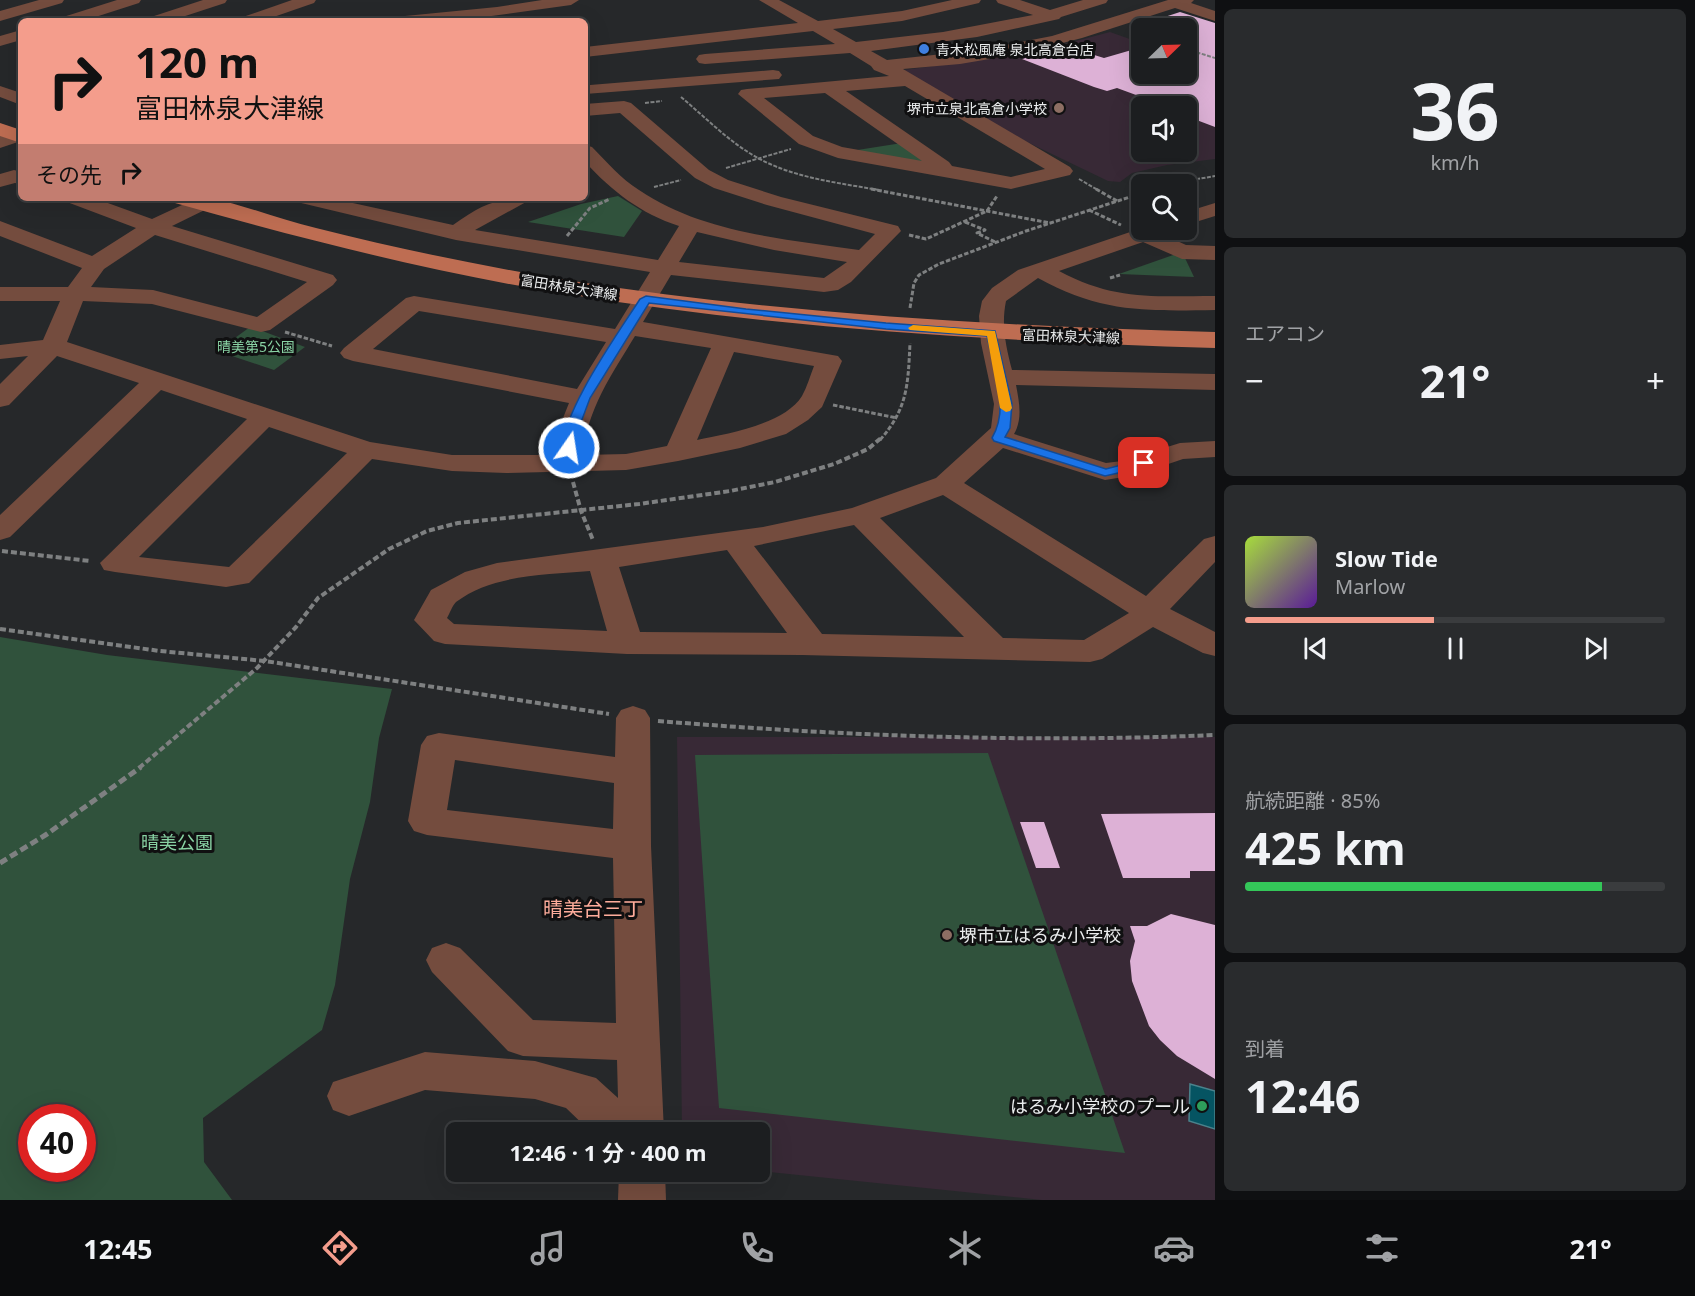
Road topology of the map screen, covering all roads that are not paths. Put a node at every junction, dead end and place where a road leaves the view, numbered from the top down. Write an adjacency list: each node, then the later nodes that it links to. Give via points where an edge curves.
1 (38, 0): 12 (street)
2 (56, 0): 14 (street)
3 (133, 0): 16 (street)
4 (308, 0): 11 (street)
5 (571, 0): 18 (street)
6 (767, 0): 20 (street)
7 (973, 0): 20 (street, via 902,16)
8 (1004, 0): 13 (street)
9 (1100, 0): 13 (street)
10 (1180, 2): 15 (street); 22 (street)
11 (229, 9): 17 (street)
12 (0, 11)
13 (1050, 15): 22 (street); 24 (street, via 967,34)
14 (0, 16)
15 (1215, 16)
16 (76, 18)
17 (173, 18)
18 (436, 18)
19 (1215, 22): 21 (street)
20 (818, 27): 23 (street); 24 (street)
21 (1197, 28)
22 (1094, 29): 28 (street, via 1066,41)
23 (623, 47): 25 (street); 27 (street)
24 (851, 48): 26 (street); 28 (street)
25 (588, 52)
26 (691, 60)
27 (644, 64)
28 (883, 66): 29 (street); 30 (street)
29 (728, 79): 32 (street); 34 (street)
30 (908, 80): 31 (street); 38 (street, via 962,107 1063,171 1011,183)
31 (830, 88): 34 (street); 38 (street)
32 (588, 90)
33 (0, 92): 35 (street)
34 (747, 94): 38 (street, via 812,143 838,152)
35 (18, 98)
36 (588, 110): 59 (street, via 624,107 702,174 721,184 890,231)
37 (588, 155): 39 (street)
38 (950, 172)
39 (610, 176): 41 (street); 52 (street, via 631,195)
40 (18, 177): 42 (street)
41 (588, 180)
42 (0, 181)
43 (82, 201): 53 (street)
44 (198, 201): 53 (street)
45 (203, 201): 65 (main road, 富田林泉大津線, via 286,228 384,252)
46 (317, 201): 50 (street)
47 (388, 201): 50 (street)
48 (513, 201): 55 (street)
49 (1215, 209): 51 (street)
50 (367, 213): 55 (street)
51 (1197, 215)
52 (692, 224): 59 (street, via 758,240); 61 (street)
53 (153, 227): 60 (street); 64 (street, via 325,280 261,325 153,297)
54 (0, 228): 60 (street)
55 (456, 233): 61 (street)
56 (1131, 239): 62 (street)
57 (1161, 240): 58 (street, via 1182,252)
58 (1215, 253)
59 (861, 257): 61 (street, via 845,278 831,285)
60 (96, 264): 64 (street)
61 (664, 268): 65 (street)
62 (1040, 270): 66 (street, via 1078,290 1119,301); 68 (street, via 1000,292 991,316)
63 (0, 294): 64 (street)
64 (74, 295): 71 (street)
65 (646, 299): 67 (street); 68 (main road, 富田林泉大津線, via 886,326)
66 (1215, 303)
67 (624, 332): 70 (street); 76 (street); 76 (street, via 414,303 353,353)
68 (992, 333): 69 (main road, 富田林泉大津線); 73 (street)
69 (1215, 340)
70 (725, 344): 82 (street); 82 (street, via 829,361 813,401 799,414 776,428)
71 (53, 346): 72 (street); 74 (street); 77 (street)
72 (0, 351)
73 (1000, 377): 75 (street); 79 (street, via 1007,404 1004,428)
74 (158, 379): 78 (street); 86 (street)
75 (1215, 382)
76 (584, 398): 83 (street, via 571,433)
77 (0, 399)
78 (263, 417): 81 (street); 81 (street, via 115,563 238,576)
79 (998, 438): 80 (street, via 1105,472 1180,451); 84 (street)
80 (1215, 449)
81 (366, 450): 83 (street, via 452,463)
82 (678, 453): 83 (street, via 626,462)
83 (568, 464)
84 (946, 484): 85 (street); 90 (street)
85 (861, 515): 87 (street); 94 (street)
86 (0, 531)
87 (735, 541): 89 (street); 92 (street)
88 (1215, 545): 90 (street)
89 (602, 560): 91 (street); 91 (street, via 508,570 476,579 442,597 430,620 445,634)
90 (1149, 612): 93 (street); 94 (street, via 1137,624 1090,651)
91 (627, 643): 92 (street)
92 (812, 644): 94 (street)
93 (1215, 645)
94 (995, 649)
95 (633, 718): 96 (street)
96 (633, 773): 97 (street); 97 (street, via 438,745 427,821)
97 (632, 846): 99 (street)
98 (447, 960): 99 (street, via 523,1038)
99 (638, 1042): 102 (street)
100 (349, 1096): 101 (street, via 424,1071 535,1080 580,1092)
101 (612, 1122)
102 (641, 1122)
103 (642, 1182): 104 (street)
104 (642, 1200)

